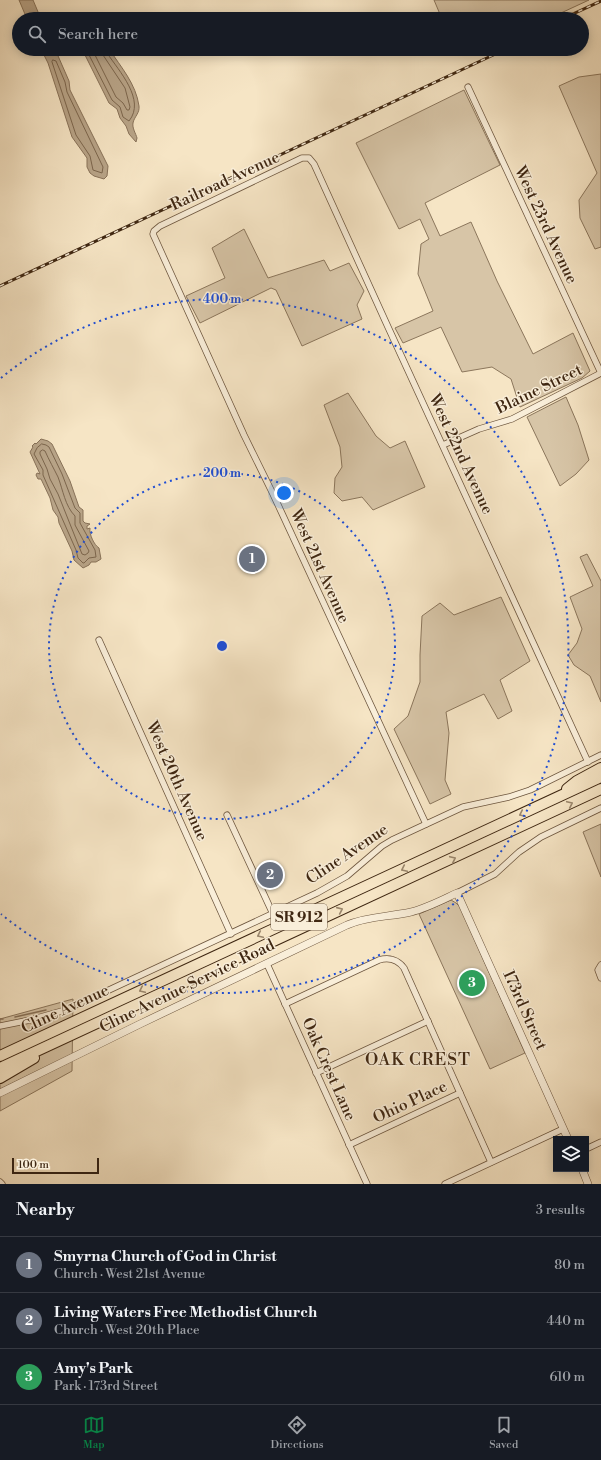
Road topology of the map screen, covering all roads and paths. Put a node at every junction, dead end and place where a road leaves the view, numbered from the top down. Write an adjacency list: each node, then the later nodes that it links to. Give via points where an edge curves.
1 (468, 87): 4 (street, West 23rd Avenue)
2 (310, 158): 3 (street, Railroad Avenue, via 302,158 160,226); 5 (street, West 22nd Avenue)
3 (153, 232): 15 (street, West 21st Avenue, via 244,435)
4 (601, 373): 5 (street, Blaine Street, via 512,419 479,429)
5 (443, 445): 8 (street, West 22nd Avenue)
6 (99, 640): 18 (street, West 20th Avenue)
7 (601, 755): 8 (street, Cline Avenue)
8 (588, 762): 15 (street, Cline Avenue, via 530,790 463,807)
9 (601, 768): 12 (highway, via 577,781)
10 (601, 777): 12 (highway, Cline Avenue / SR 912)
11 (601, 789): 25 (highway, Cline Avenue / SR 912, one-way to 11)
12 (557, 798): 26 (highway, Cline Avenue / SR 912, one-way to 26)
13 (601, 808): 16 (street, Cline Avenue Service Road, via 541,837 495,874)
14 (226, 815): 17 (street)
15 (426, 824): 17 (street, Cline Avenue, via 385,844 337,882)
16 (457, 893): 19 (street, Cline Avenue Service Road, via 412,912 359,920); 32 (street, 173rd Street)
17 (273, 914): 18 (street, Cline Avenue)
18 (231, 934): 24 (street, Cline Avenue, via 62,1011)
19 (267, 964): 22 (street, Oak Crest Lane); 30 (street, Cline Avenue Service Road)
20 (600, 966): 21 (street)
21 (601, 978)
22 (285, 1004): 23 (street, via 383,958 394,960 404,968); 28 (street, Oak Crest Lane)
23 (428, 1021): 28 (street); 31 (street)
24 (0, 1026)
25 (71, 1034): 27 (highway, Cline Avenue / SR 912); 29 (highway)
26 (0, 1055)
27 (0, 1068)
28 (316, 1073): 35 (street, Oak Crest Lane)
29 (0, 1078)
30 (0, 1093)
31 (460, 1093): 35 (street, Ohio Place); 37 (street)
32 (563, 1129): 33 (street, 173rd Street); 37 (street)
33 (566, 1136)
34 (601, 1142): 36 (street)
35 (349, 1145): 39 (street, Oak Crest Lane)
36 (589, 1148)
37 (491, 1162): 40 (street)
38 (583, 1172): 41 (street)
39 (367, 1184)
40 (444, 1184)
41 (588, 1184)

